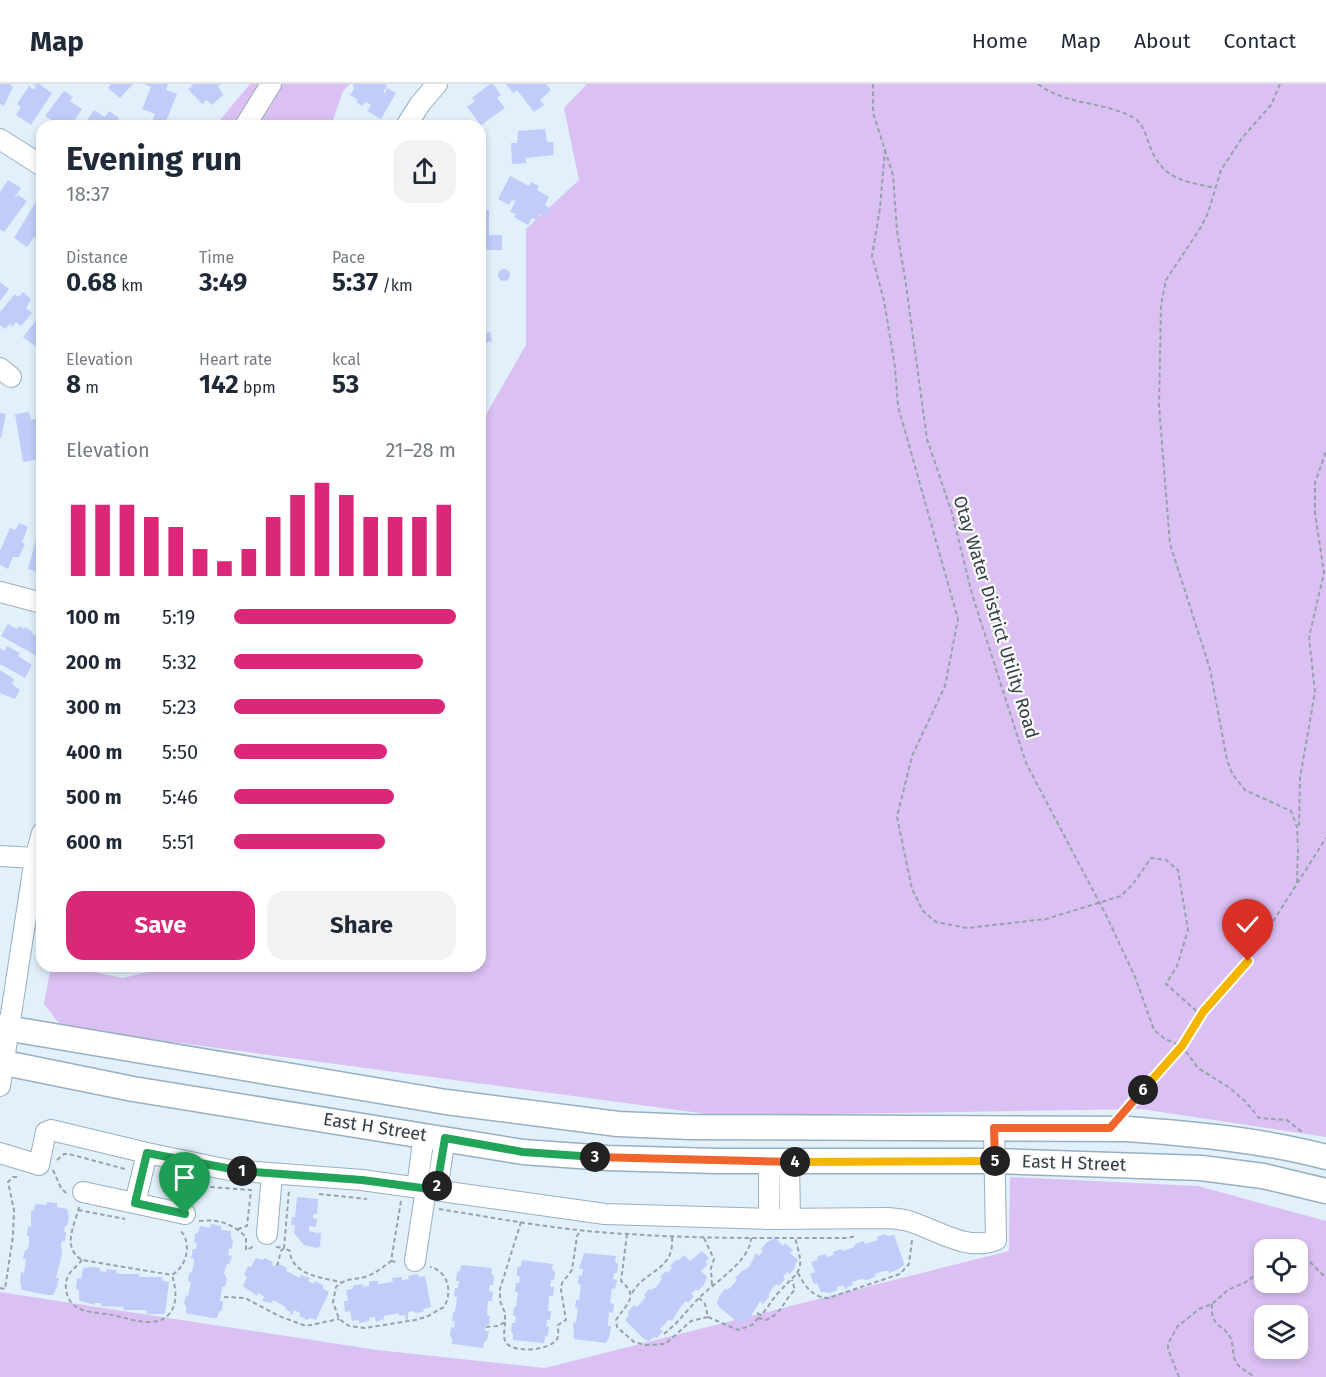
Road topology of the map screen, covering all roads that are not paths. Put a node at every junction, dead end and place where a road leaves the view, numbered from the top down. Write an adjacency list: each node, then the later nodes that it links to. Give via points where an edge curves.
1 (271, 84): 3 (street)
2 (437, 84): 4 (street)
3 (249, 120)
4 (410, 120)
5 (0, 139): 6 (street)
6 (36, 162)
7 (0, 592): 8 (street)
8 (36, 601)
9 (0, 856): 12 (street)
10 (36, 858): 12 (street)
11 (0, 866): 12 (street)
12 (34, 867): 13 (street)
13 (33, 924): 14 (street)
14 (5, 1028): 15 (street); 17 (main road, East H Street, via 446,1102 618,1125)
15 (2, 1062): 16 (street); 18 (main road, East H Street, via 133,1089)
16 (0, 1086)
17 (994, 1128): 21 (main road, East H Street, via 1110,1128 1202,1135); 22 (street)
18 (434, 1136): 23 (main road, East H Street, via 533,1153); 25 (street)
19 (0, 1153): 20 (street, via 39,1165 46,1132 51,1130)
20 (147, 1153): 24 (street, via 229,1170); 28 (street)
21 (1326, 1157)
22 (996, 1161): 23 (main road, East H Street); 26 (main road, East H Street, via 1201,1167); 30 (street, via 996,1240 989,1243 957,1241 907,1220)
23 (779, 1162): 29 (street); 30 (street)
24 (272, 1174): 25 (street); 32 (street)
25 (427, 1189): 29 (street, via 605,1214); 33 (street)
26 (1326, 1191)
27 (78, 1200): 28 (street)
28 (129, 1211): 31 (street)
29 (770, 1218): 30 (street)
30 (790, 1218)
31 (188, 1220)
32 (266, 1242)
33 (412, 1263)

